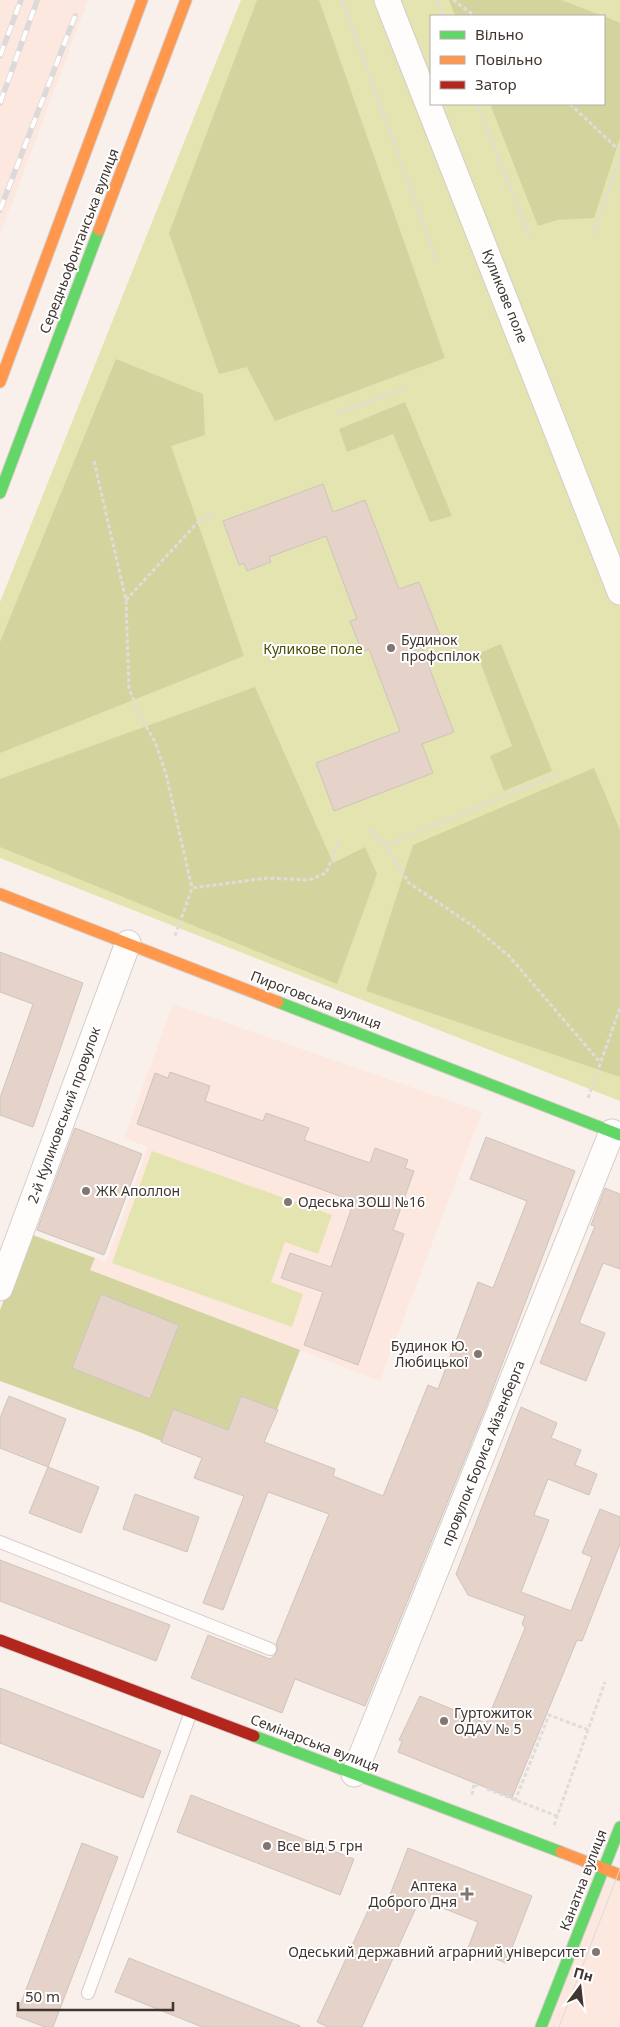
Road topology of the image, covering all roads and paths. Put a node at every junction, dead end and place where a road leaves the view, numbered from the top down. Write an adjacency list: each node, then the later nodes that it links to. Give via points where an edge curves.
1 (142, 0): 16 (main road, Середньофонтанська вулиця)
2 (186, 0): 20 (main road, Середньофонтанська вулиця)
3 (342, 0): 15 (path)
4 (387, 0): 22 (street, Куликове поле)
5 (436, 0): 7 (path)
6 (453, 0): 8 (path)
7 (443, 15)
8 (475, 15)
9 (478, 105): 14 (path)
10 (571, 105): 11 (path)
11 (620, 151)
12 (620, 158): 13 (path)
13 (594, 234)
14 (530, 238)
15 (437, 262)
16 (0, 382)
17 (406, 388): 18 (path)
18 (338, 413)
19 (94, 461): 23 (path)
20 (0, 493)
21 (216, 512): 23 (path, via 197,523)
22 (620, 592)
23 (126, 600): 28 (path, via 129,688 155,742 166,774)
24 (558, 774): 27 (path)
25 (369, 830): 27 (path)
26 (340, 840): 28 (path, via 326,873 309,880 267,878)
27 (385, 845): 33 (path, via 409,883 473,926 509,956)
28 (192, 888): 31 (path)
29 (0, 894): 30 (main road, Пироговська вулиця)
30 (128, 943): 31 (main road, Пироговська вулиця); 36 (street, 2-й Куликовський провулок)
31 (168, 958): 34 (main road, Пироговська вулиця)
32 (620, 1008): 33 (path)
33 (600, 1062): 34 (path)
34 (581, 1120): 35 (main road, Пироговська вулиця)
35 (616, 1134): 43 (street, провулок Бориса Айзенберга)
36 (0, 1288)
37 (0, 1542): 39 (lane)
38 (0, 1640): 41 (main road, Семінарська вулиця)
39 (270, 1649)
40 (606, 1682): 42 (path)
41 (191, 1712): 43 (main road, Семінарська вулиця); 51 (lane)
42 (589, 1730): 45 (path, via 549,1715); 46 (path)
43 (354, 1774): 49 (main road, Семінарська вулиця)
44 (487, 1789): 45 (path)
45 (516, 1801): 46 (path)
46 (557, 1816): 48 (path)
47 (620, 1827): 49 (main road, Канатна вулиця)
48 (553, 1828)
49 (604, 1869): 50 (main road, Семінарська вулиця); 52 (main road, Канатна вулиця)
50 (620, 1875)
51 (88, 1993)
52 (542, 2027)

